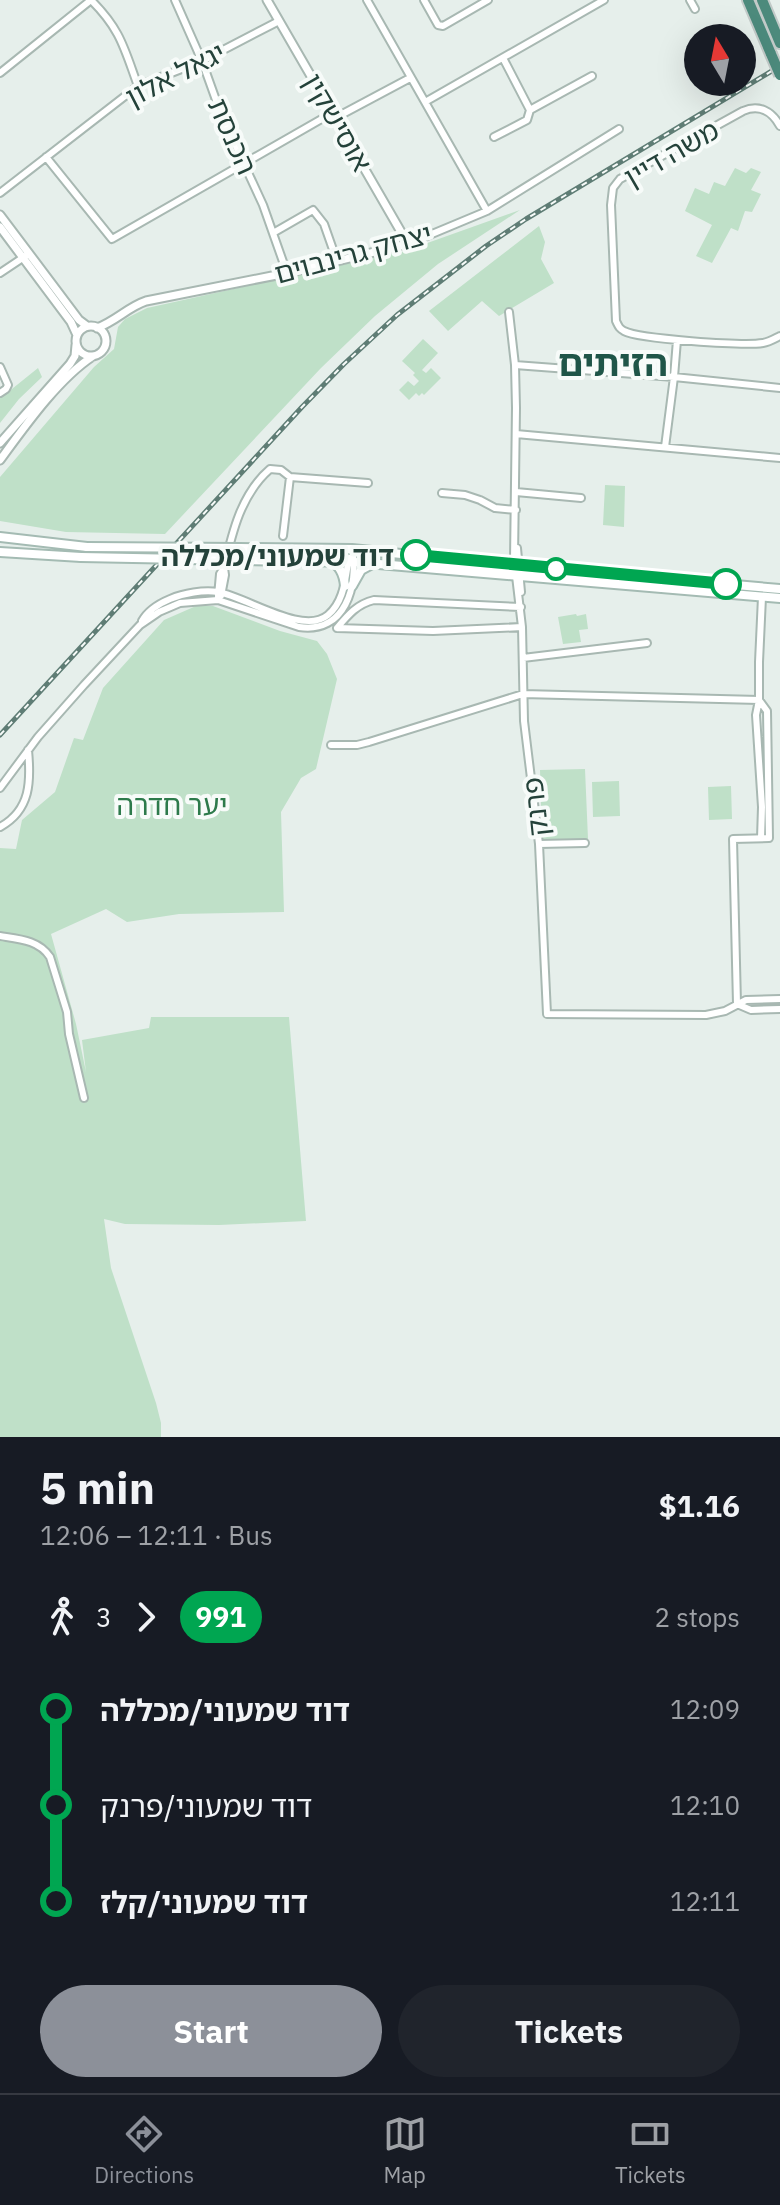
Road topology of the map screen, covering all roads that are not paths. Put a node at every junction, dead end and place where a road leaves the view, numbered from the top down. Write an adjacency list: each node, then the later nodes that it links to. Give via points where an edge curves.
1 (91, 0): 17 (street); 22 (street, via 123,42)
2 (175, 0): 16 (street, הכנסת)
3 (267, 0): 12 (street, אוסישקין)
4 (367, 0): 21 (street)
5 (424, 0): 6 (street, via 443,26)
6 (488, 0)
7 (604, 0): 14 (street)
8 (690, 0): 11 (street)
9 (748, 0): 19 (highway, bridge)
10 (762, 0): 13 (highway)
11 (695, 9)
12 (279, 21): 16 (street, יגאל אלון); 25 (street, אוסישקין)
13 (780, 43)
14 (503, 58): 23 (street); 24 (street)
15 (0, 60): 17 (street)
16 (202, 61): 22 (street, יגאל אלון); 30 (street, הכנסת)
17 (7, 67): 18 (street)
18 (0, 73)
19 (780, 75)
20 (592, 76): 24 (street)
21 (410, 78): 23 (street); 25 (street)
22 (138, 86): 29 (street, יגאל אלון)
23 (425, 102): 32 (street)
24 (530, 110): 28 (street, via 527,120)
25 (334, 115): 30 (street); 36 (street, אוסישקין)
26 (780, 126): 48 (street, משה דיין, via 769,112 750,108 615,184 611,205 616,321 625,332)
27 (619, 129): 32 (street, יצחק גרינבוים)
28 (494, 137)
29 (46, 157): 30 (street, via 112,239); 31 (street, יגאל אלון)
30 (244, 163): 35 (street, הכנסת)
31 (0, 193)
32 (487, 211): 36 (street, יצחק גרינבוים)
33 (0, 215): 37 (street)
34 (0, 227): 37 (street)
35 (273, 233): 38 (street, via 313,210); 40 (street, הכנסת)
36 (408, 244): 38 (street, יצחק גרינבוים)
37 (26, 256): 39 (street); 43 (street); 45 (street)
38 (337, 261): 40 (street, יצחק גרינבוים)
39 (0, 273)
40 (287, 273): 42 (street, יצחק גרינבוים, via 146,301)
41 (509, 312): 51 (street, פרנק)
42 (116, 319): 44 (street, יצחק גרינבוים); 47 (street)
43 (87, 326): 44 (street); 45 (street)
44 (97, 328): 47 (street)
45 (77, 335): 49 (street)
46 (780, 336): 48 (street, via 757,344)
47 (106, 340): 50 (street)
48 (677, 340): 53 (street)
49 (76, 345): 50 (street); 57 (street, via 70,364)
50 (93, 356): 60 (street, via 28,421)
51 (515, 365): 53 (street); 56 (street, פרנק)
52 (0, 367): 55 (street, via 8,385)
53 (674, 377): 54 (street); 58 (street)
54 (780, 388)
55 (0, 393)
56 (516, 434): 58 (street); 63 (street, פרנק)
57 (0, 443)
58 (665, 447): 59 (street)
59 (780, 458)
60 (0, 460)
61 (290, 477): 62 (street); 67 (street); 77 (street, via 270,469 247,499 235,524)
62 (368, 483)
63 (516, 492): 65 (street); 66 (street, פרנק)
64 (442, 493): 66 (street)
65 (581, 498)
66 (516, 510): 74 (street, פרנק)
67 (283, 536)
68 (0, 537): 69 (main road, bridge, via 87,547)
69 (352, 549): 72 (street); 74 (main road)
70 (0, 552): 71 (main road, bridge)
71 (329, 561): 72 (main road); 75 (main road)
72 (352, 562): 73 (main road); 75 (street)
73 (374, 564): 74 (main road); 75 (main road)
74 (518, 571): 76 (main road); 78 (main road); 80 (street, פרנק)
75 (348, 586): 77 (street, via 334,610 309,622)
76 (780, 589)
77 (220, 595): 87 (street, via 180,603 140,625)
78 (762, 597): 79 (main road); 85 (street)
79 (780, 598)
80 (520, 603): 81 (street, פרנק); 81 (street, via 374,600 356,608 337,628)
81 (522, 627): 83 (street, פרנק)
82 (647, 643): 83 (street)
83 (523, 658): 84 (street, פרנק)
84 (523, 694): 85 (street); 86 (street, via 369,742); 92 (street, פרנק)
85 (759, 700): 90 (street); 90 (street, via 767,711 769,838)
86 (331, 745)
87 (28, 750): 88 (street); 89 (street, via 25,800)
88 (0, 788)
89 (0, 827)
90 (761, 838): 95 (street, via 733,839)
91 (585, 843): 92 (street)
92 (539, 844): 95 (street, פרנק, via 547,1014 706,1015)
93 (0, 936): 97 (street, via 37,945 50,957)
94 (780, 999): 95 (street)
95 (737, 1004): 96 (street, via 751,1010)
96 (780, 1009)
97 (84, 1098)

